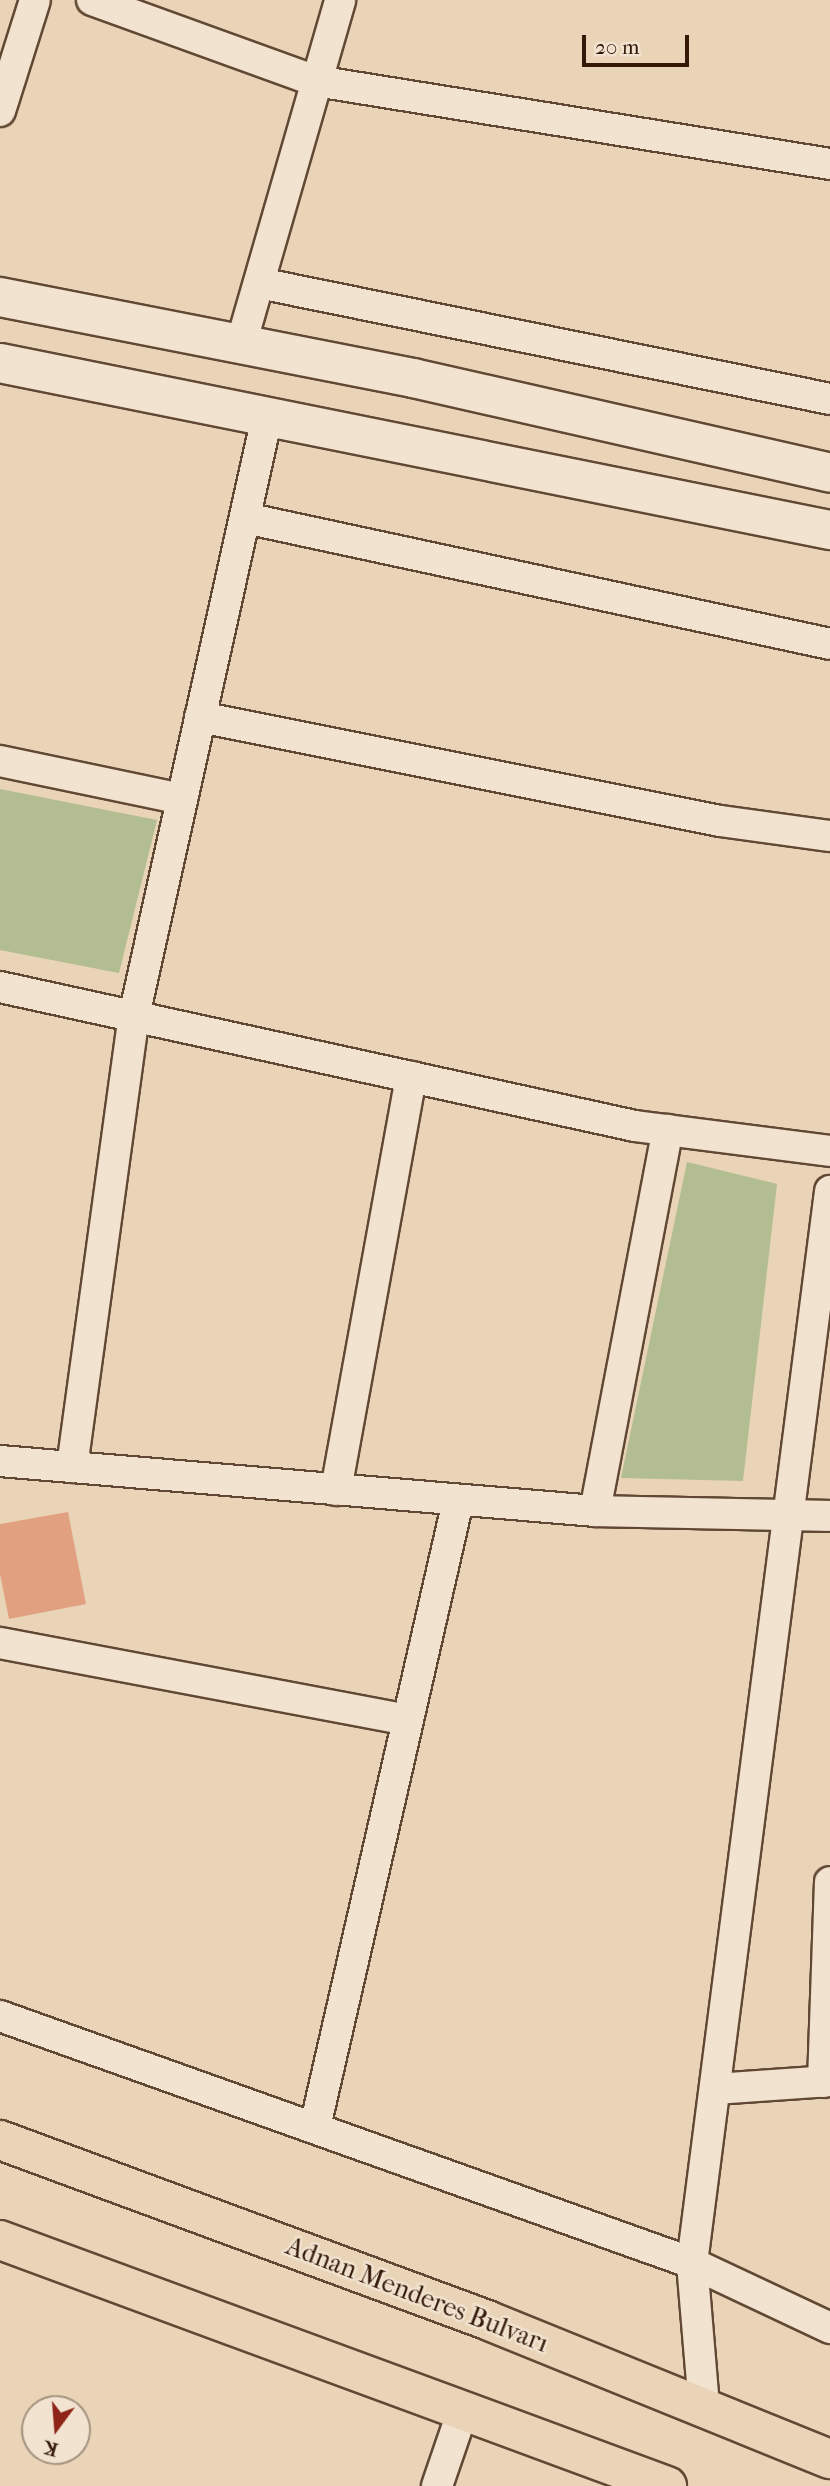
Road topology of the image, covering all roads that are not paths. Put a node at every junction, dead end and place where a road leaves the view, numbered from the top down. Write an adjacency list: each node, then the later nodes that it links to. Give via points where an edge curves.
1 (35, 0): 5 (street)
2 (92, 0): 4 (street)
3 (340, 0): 4 (street)
4 (317, 80): 6 (street); 7 (street)
5 (0, 111)
6 (830, 164)
7 (259, 283): 9 (street); 11 (street)
8 (0, 297): 9 (street)
9 (241, 344): 13 (street)
10 (0, 363): 12 (street)
11 (830, 399)
12 (267, 417): 14 (street); 15 (street)
13 (830, 473)
14 (245, 518): 16 (street); 17 (street)
15 (830, 530)
16 (830, 644)
17 (200, 717): 19 (street); 20 (street, via 720,821)
18 (0, 761): 19 (street)
19 (182, 799): 22 (street)
20 (830, 836)
21 (0, 987): 22 (street)
22 (134, 1016): 23 (street); 28 (street)
23 (411, 1077): 24 (street); 29 (street)
24 (668, 1130): 25 (street); 31 (street)
25 (830, 1151)
26 (830, 1191): 32 (street)
27 (0, 1461): 28 (street)
28 (72, 1467): 29 (street)
29 (336, 1490): 30 (street)
30 (458, 1501): 31 (street); 35 (street)
31 (595, 1511): 32 (street)
32 (791, 1515): 33 (street); 39 (street)
33 (830, 1516)
34 (0, 1643): 35 (street)
35 (408, 1720): 40 (street)
36 (830, 1882): 38 (street)
37 (0, 2016): 40 (street)
38 (826, 2081): 39 (street)
39 (715, 2089): 43 (street)
40 (315, 2127): 43 (street)
41 (0, 2140): 45 (main road, Adnan Menderes Bulvarı, via 487,2320)
42 (0, 2241): 46 (main road)
43 (692, 2263): 44 (street); 45 (street)
44 (830, 2328)
45 (704, 2406): 47 (main road, Adnan Menderes Bulvarı)
46 (464, 2407): 48 (street); 49 (main road)
47 (830, 2459)
48 (437, 2486)
49 (667, 2486)

